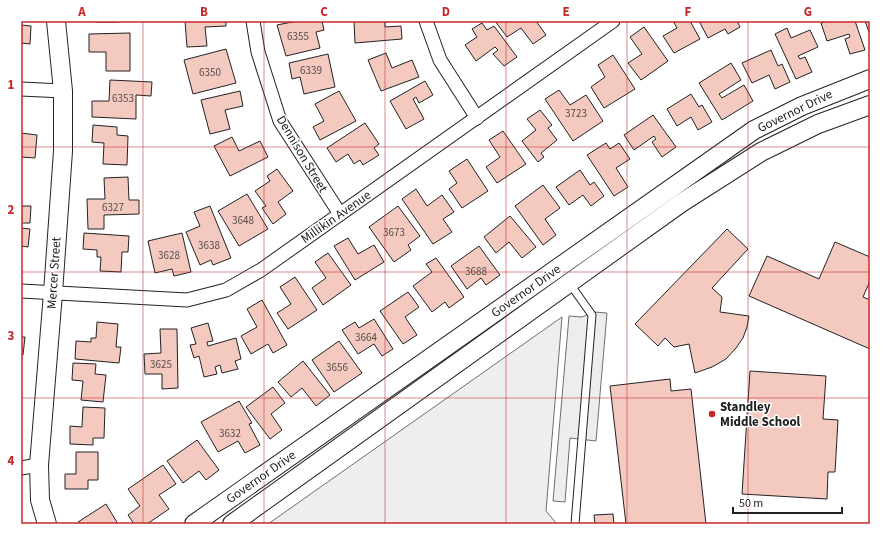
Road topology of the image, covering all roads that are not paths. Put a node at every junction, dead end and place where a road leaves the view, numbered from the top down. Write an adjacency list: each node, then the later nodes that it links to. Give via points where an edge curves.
1 (56, 21): 7 (main road, Mercer Street)
2 (253, 21): 10 (street, Dennison Street, via 258,52 280,121)
3 (426, 21): 9 (street, via 440,60)
4 (613, 21): 9 (street, Millikin Avenue)
5 (870, 79): 17 (main road, Governor Drive, via 802,106 754,130)
6 (21, 89): 7 (street)
7 (63, 91): 13 (main road, Mercer Street, via 63,151)
8 (870, 105): 11 (main road, Governor Drive, via 818,124 761,152 681,203)
9 (477, 118): 10 (street, Millikin Avenue)
10 (340, 214): 13 (street, Millikin Avenue, via 261,270 226,290 187,300)
11 (570, 283): 18 (main road, Governor Drive); 19 (lane, via 592,315)
12 (21, 291): 13 (street, Millikin Avenue)
13 (53, 293): 14 (main road, Mercer Street)
14 (39, 465): 15 (street); 16 (main road, Mercer Street, via 40,500)
15 (21, 468)
16 (47, 524)
17 (194, 524)
18 (232, 524)
19 (575, 524)

